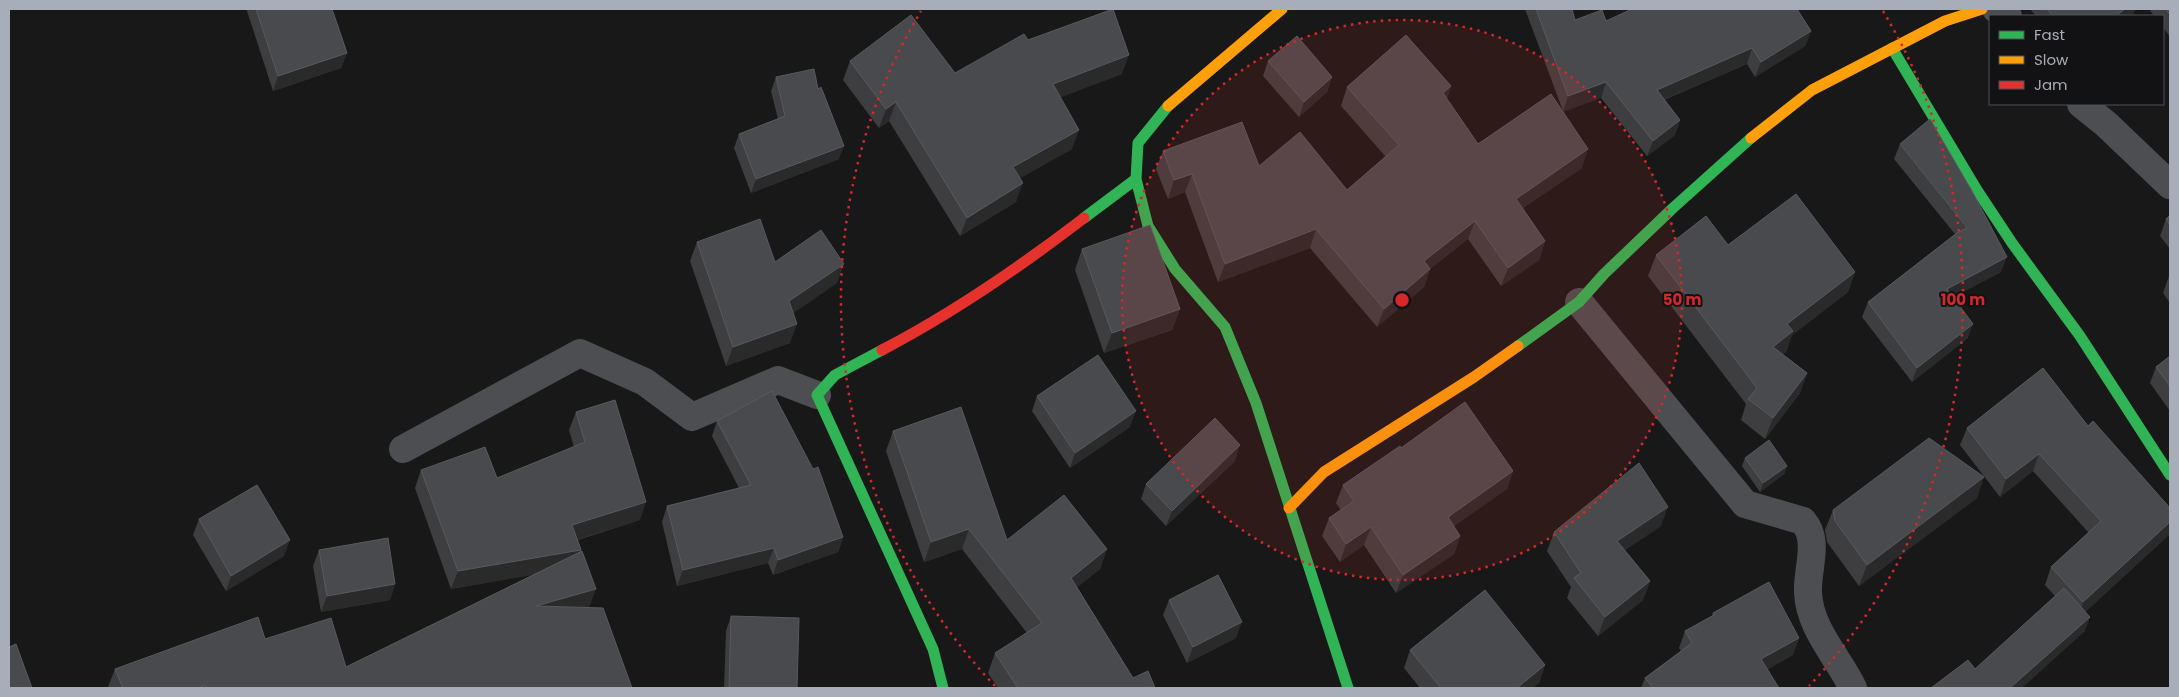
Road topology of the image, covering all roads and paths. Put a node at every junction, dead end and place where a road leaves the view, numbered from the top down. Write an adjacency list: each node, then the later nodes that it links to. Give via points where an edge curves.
1 (1282, 9): 5 (street, via 1162,111 1138,143)
2 (1982, 9): 3 (street, via 1945,21)
3 (1892, 48): 7 (street, via 1812,90 1754,134 1611,267); 10 (street, via 1977,190 2080,336)
4 (2082, 105): 6 (street)
5 (1136, 179): 8 (street, via 1034,256 918,331 835,375); 11 (street, via 1148,226 1175,269 1225,327 1256,403)
6 (2170, 185)
7 (1579, 302): 11 (street, via 1474,377 1324,472); 14 (street, via 1744,504 1803,522 1810,529 1812,552 1808,592 1814,622)
8 (817, 395): 9 (street, via 778,380 692,418 646,382 580,353); 12 (street, via 933,648)
9 (403, 449)
10 (2170, 475)
11 (1289, 508): 13 (street)
12 (943, 688)
13 (1348, 688)
14 (1853, 688)

